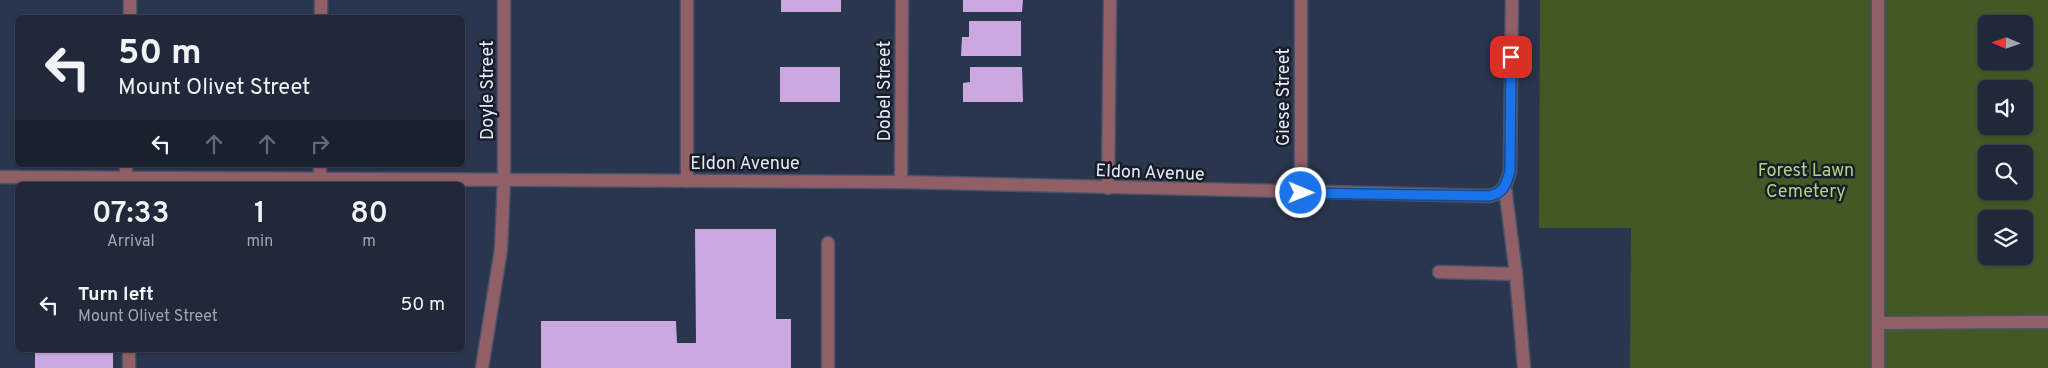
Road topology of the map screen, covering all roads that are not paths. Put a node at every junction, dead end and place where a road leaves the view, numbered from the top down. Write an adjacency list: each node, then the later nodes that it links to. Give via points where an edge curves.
1 (130, 0): 10 (street)
2 (321, 0): 11 (street)
3 (504, 0): 16 (street, Doyle Street)
4 (687, 0): 17 (street)
5 (902, 0): 19 (street, Dobel Street)
6 (1110, 0): 21 (street)
7 (1301, 0): 22 (street, Giese Street)
8 (1512, 0): 20 (street, via 1510,171)
9 (1878, 0): 27 (street)
10 (130, 15)
11 (321, 15)
12 (126, 167): 18 (street)
13 (320, 167): 15 (street)
14 (0, 177): 18 (street, Eldon Avenue)
15 (320, 179): 16 (street, Eldon Avenue); 18 (street, Eldon Avenue)
16 (504, 180): 17 (street, Eldon Avenue); 30 (street, Doyle Street, via 501,249)
17 (687, 181): 19 (street, Eldon Avenue)
18 (126, 182)
19 (901, 182): 21 (street, Eldon Avenue)
20 (1505, 187): 22 (street, Eldon Avenue, via 1499,194 1489,196); 25 (street)
21 (1108, 188): 22 (street, Eldon Avenue)
22 (1301, 193)
23 (828, 243): 31 (street)
24 (1439, 272): 25 (street)
25 (1516, 274): 32 (street)
26 (2048, 322): 27 (street)
27 (1878, 323): 33 (street)
28 (129, 352): 29 (street)
29 (129, 368)
30 (482, 368)
31 (828, 368)
32 (1524, 368)
33 (1878, 368)

